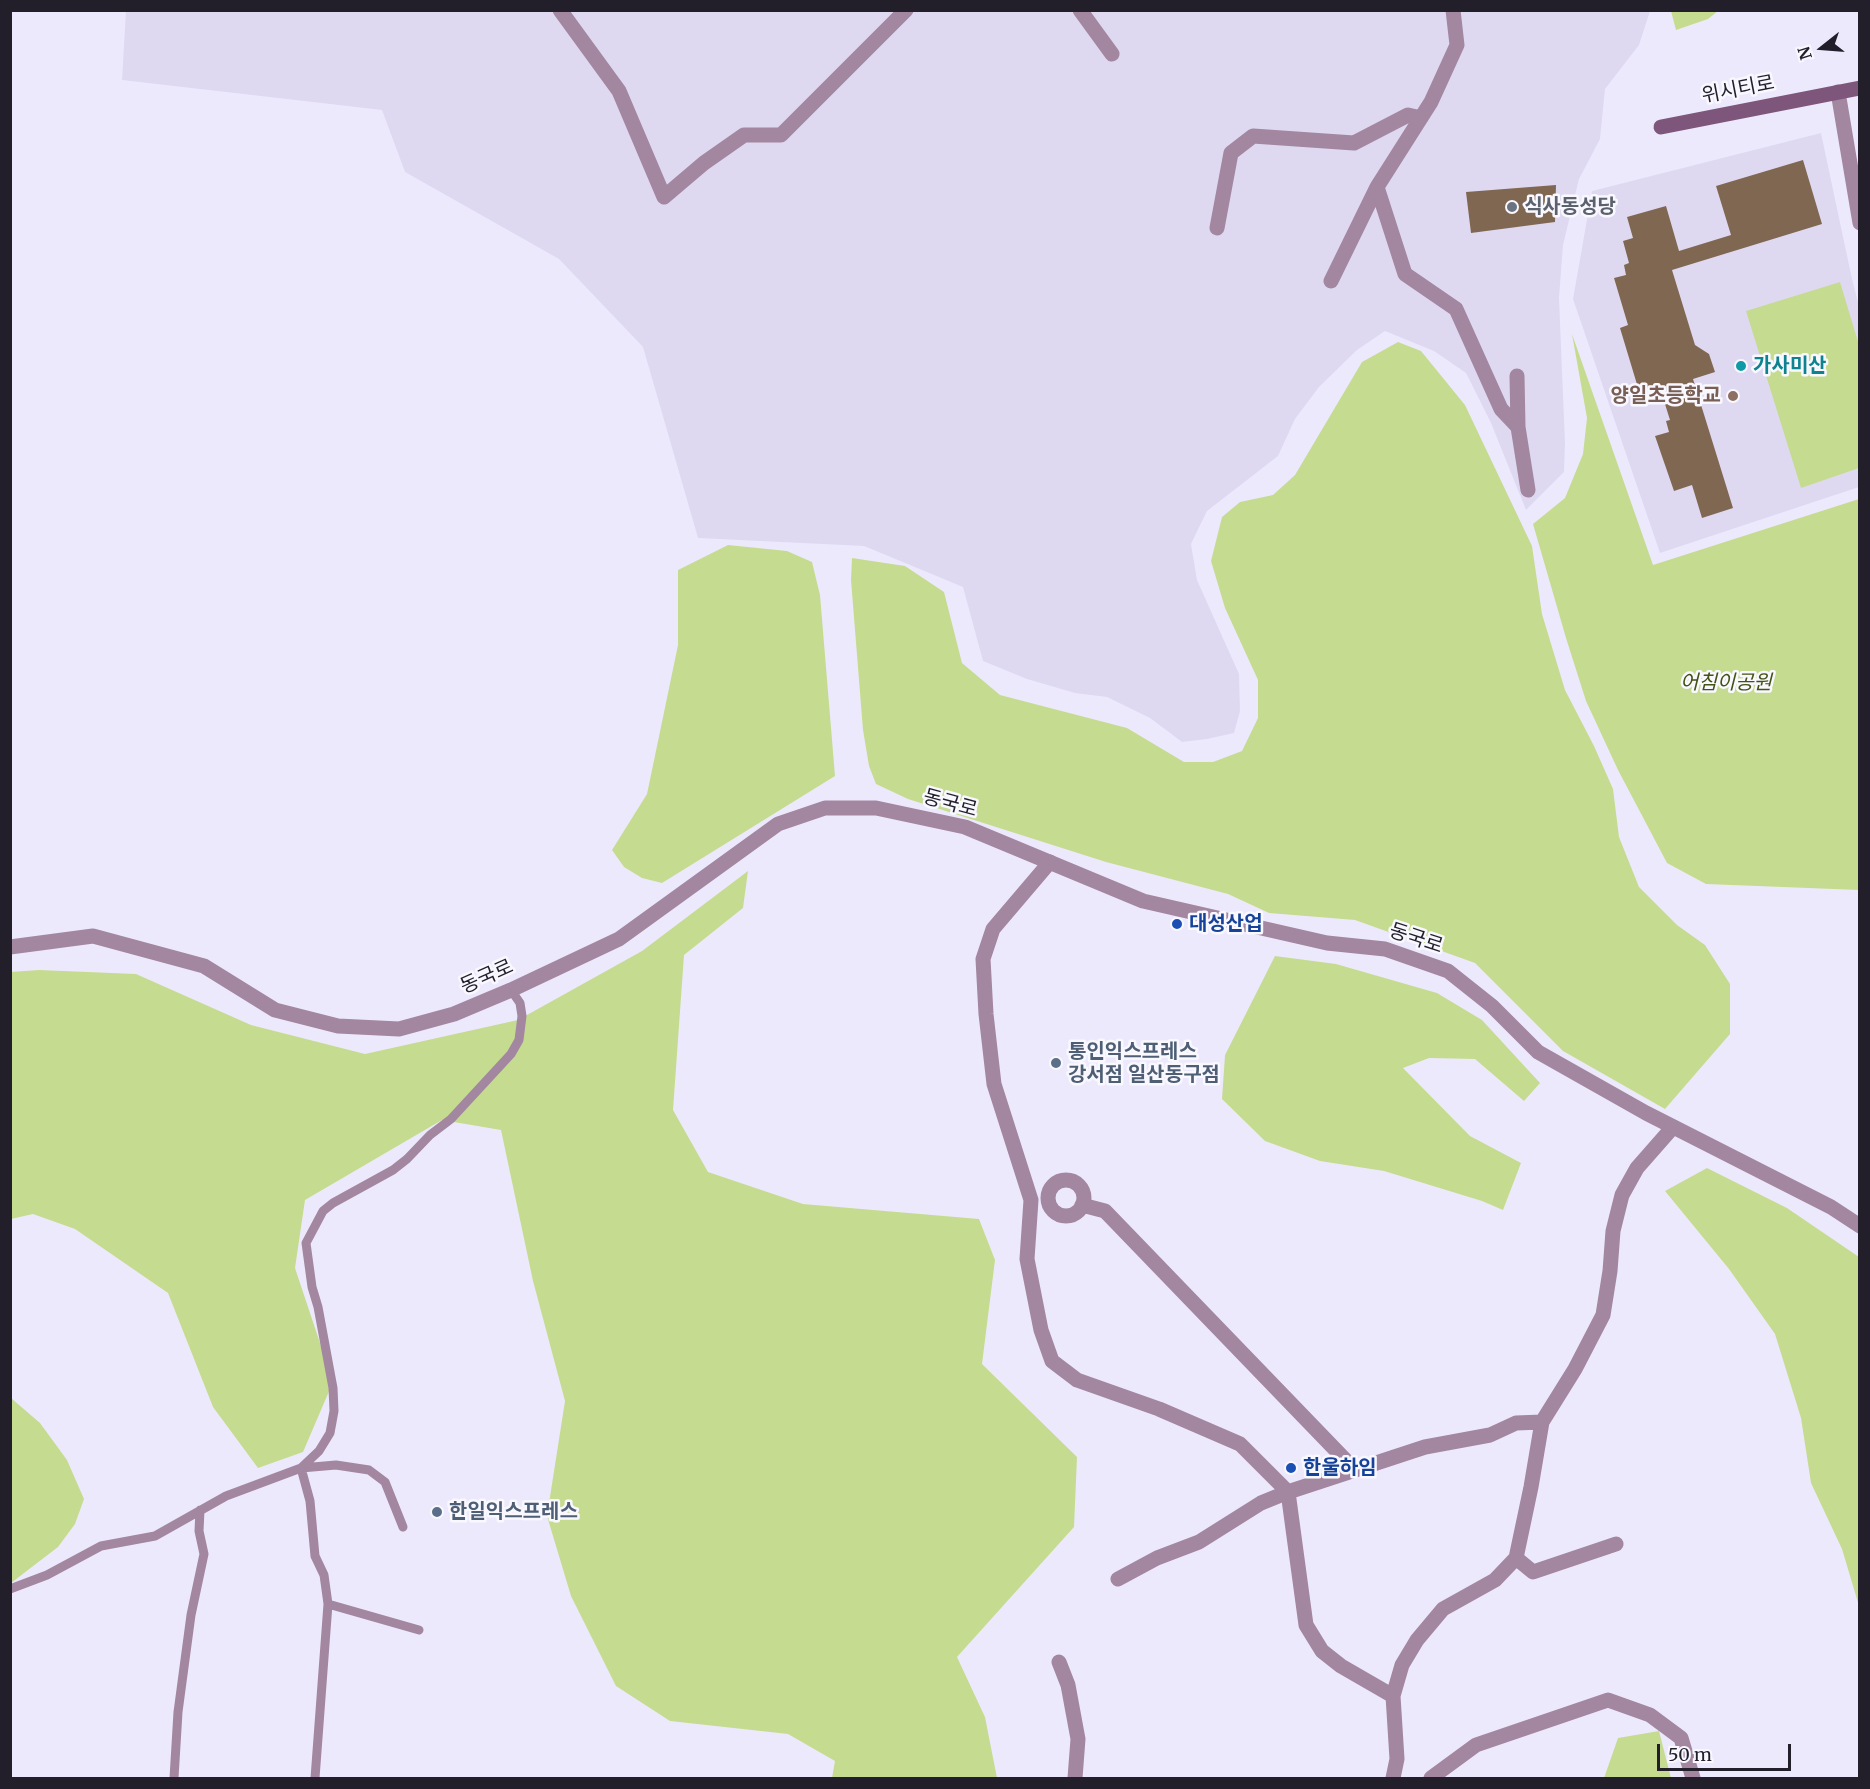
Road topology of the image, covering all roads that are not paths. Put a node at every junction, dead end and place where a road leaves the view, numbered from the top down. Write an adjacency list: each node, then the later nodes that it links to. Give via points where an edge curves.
1 (560, 10): 2 (street, via 619,91 664,197 744,135 781,135)
2 (906, 10)
3 (1080, 10): 5 (street)
4 (1454, 10): 8 (street, via 1457,45)
5 (1112, 54)
6 (1860, 88): 7 (main road, 위시티로)
7 (1838, 92): 9 (main road, 위시티로); 11 (street)
8 (1421, 118): 10 (street); 12 (street, via 1408,115 1354,143 1253,136 1231,153)
9 (1660, 127)
10 (1377, 187): 13 (street); 15 (street, via 1405,274 1456,309 1501,410)
11 (1860, 223)
12 (1217, 228)
13 (1331, 281)
14 (1517, 376): 15 (street)
15 (1518, 427): 16 (street)
16 (1528, 490)
17 (1050, 862): 19 (street, 동국로, via 965,827 876,808 825,808 778,824 619,939); 20 (street, 동국로, via 1143,901 1326,943 1385,949 1448,971 1492,1006 1538,1052); 22 (street, via 993,929 983,959 994,1084)
18 (10, 947): 19 (street, 동국로, via 93,936 204,966 275,1010 338,1026 399,1029 454,1014)
19 (511, 990): 26 (lane, via 522,1016 519,1040 511,1054 451,1119 407,1159 333,1203 313,1226 306,1243 308,1263 334,1411 330,1432 319,1451)
20 (1673, 1127): 24 (street, 동국로, via 1831,1207); 25 (street, via 1637,1168 1622,1195 1602,1315)
21 (1048, 1199): 22 (street); 23 (street, via 1052,1210 1063,1216 1074,1214); 23 (street, via 1055,1184 1066,1181 1080,1188)
22 (1031, 1200): 28 (street, via 1027,1259 1041,1330 1052,1361 1077,1380 1160,1409 1240,1444)
23 (1082, 1205): 27 (street, via 1105,1211)
24 (1860, 1226)
25 (1542, 1422): 27 (street, via 1516,1423 1490,1435 1425,1447); 32 (street)
26 (301, 1468): 29 (lane); 30 (lane, via 336,1465 369,1470 385,1482); 35 (lane, via 310,1501 315,1556 324,1575)
27 (1355, 1470): 28 (street)
28 (1288, 1492): 33 (street, via 1261,1503 1199,1542); 38 (street, via 1306,1625 1322,1651)
29 (200, 1510): 34 (lane, via 155,1536 101,1546 47,1575); 39 (lane, via 204,1554 190,1615)
30 (403, 1527)
31 (1616, 1544): 32 (street, via 1533,1572)
32 (1516, 1558): 38 (street, via 1495,1580 1443,1609 1402,1665)
33 (1118, 1579)
34 (10, 1589)
35 (328, 1604): 36 (lane); 40 (lane)
36 (419, 1630)
37 (1059, 1662): 41 (street, via 1068,1685 1078,1739)
38 (1393, 1696): 42 (street, via 1397,1759)
39 (174, 1779)
40 (315, 1779)
41 (1074, 1779)
42 (1393, 1779)
43 (1431, 1779): 44 (street, via 1476,1745 1608,1700 1650,1715 1681,1738)
44 (1693, 1779)

